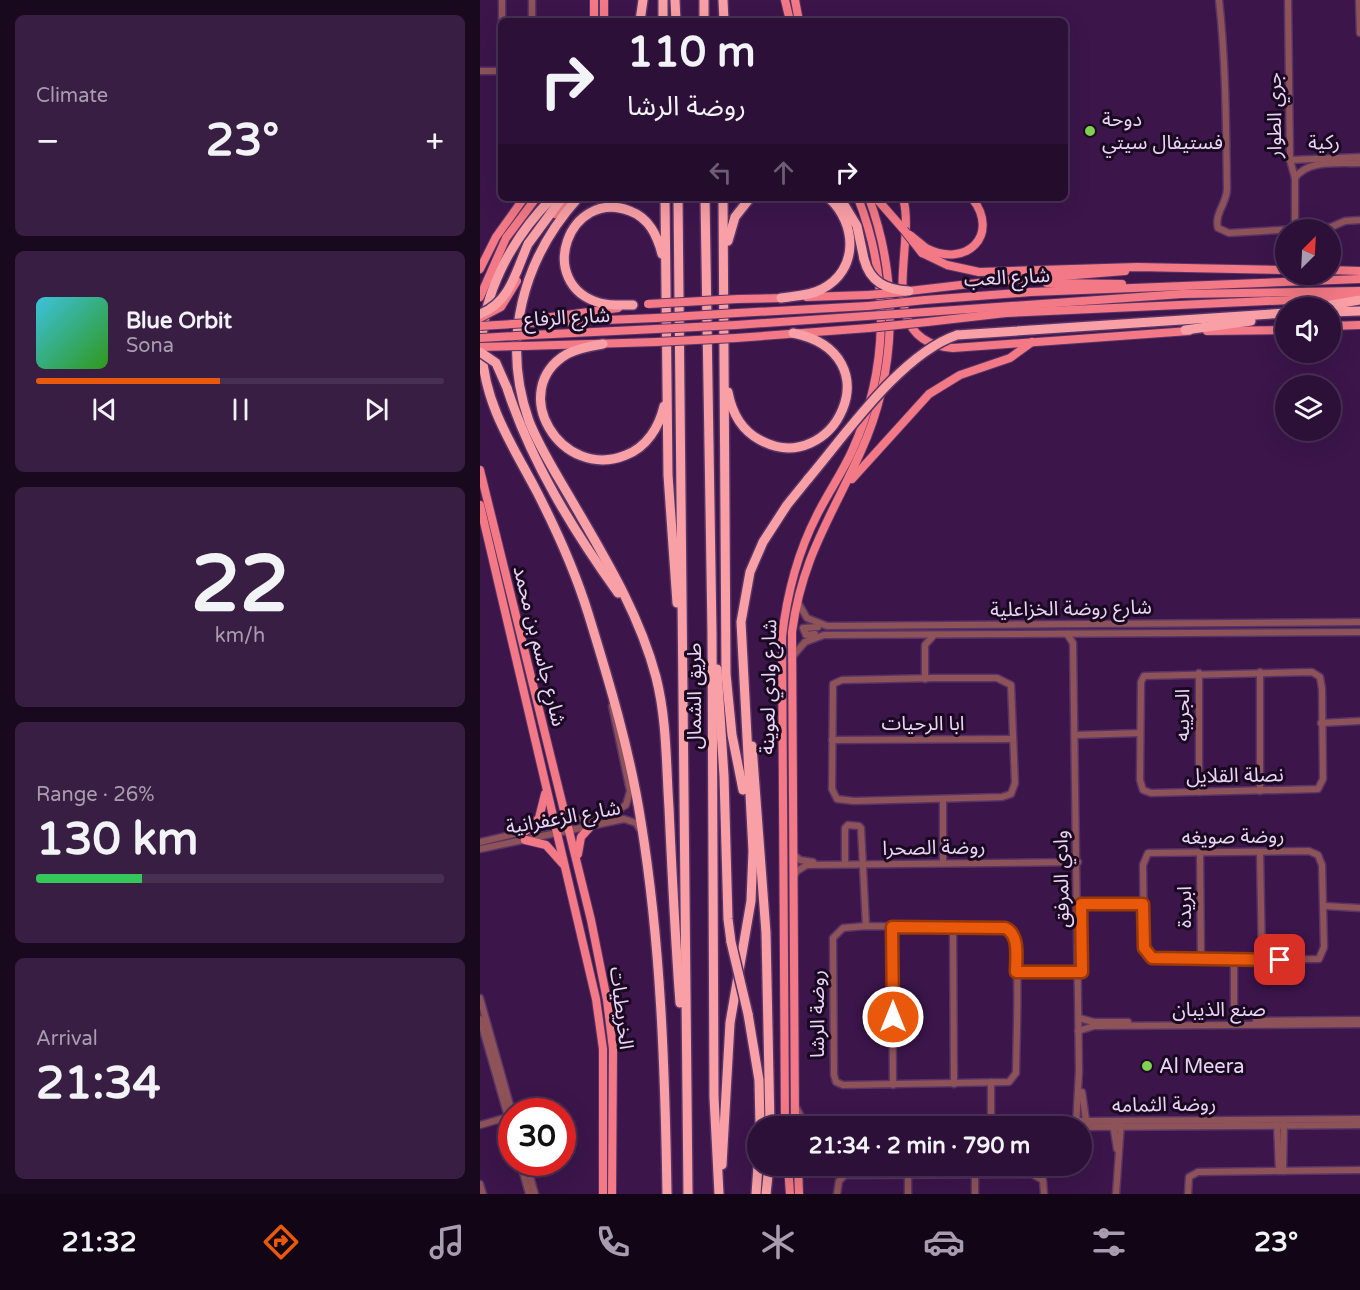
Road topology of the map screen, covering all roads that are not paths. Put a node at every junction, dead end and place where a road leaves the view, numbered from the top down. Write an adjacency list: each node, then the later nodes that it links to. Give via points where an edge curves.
1 (502, 0): 15 (street)
2 (532, 0): 16 (street)
3 (594, 0): 17 (main road)
4 (604, 0): 18 (main road)
5 (643, 0): 19 (highway)
6 (663, 0): 20 (highway)
7 (675, 0): 21 (highway)
8 (704, 0): 22 (highway)
9 (723, 0): 23 (highway)
10 (785, 0): 24 (main road)
11 (795, 0): 25 (main road)
12 (1219, 0): 54 (street, via 1224,45 1227,191 1217,224 1225,233)
13 (1288, 0): 30 (street, جري الطوار)
14 (1359, 0): 26 (street)
15 (502, 18)
16 (532, 18)
17 (594, 18)
18 (604, 18)
19 (640, 18)
20 (663, 18)
21 (676, 18)
22 (704, 18)
23 (724, 18)
24 (789, 18)
25 (798, 18)
26 (1360, 33)
27 (480, 71): 28 (street)
28 (498, 71)
29 (1360, 157): 30 (street, ركية)
30 (1290, 160): 32 (street, جري الطوار)
31 (1360, 163): 32 (street, via 1312,165)
32 (1295, 178): 51 (street, جري الطوار)
33 (522, 201): 59 (main road, via 496,237)
34 (534, 201): 69 (main road, via 506,238)
35 (550, 201): 116 (highway, via 516,242 496,282 484,322 483,363 496,417 550,517 578,582)
36 (560, 201): 55 (highway)
37 (567, 201): 55 (main road)
38 (576, 201): 99 (highway, via 551,232 528,277 517,331 517,373 539,442)
39 (665, 201): 63 (highway)
40 (678, 201): 102 (highway, طريق الشمال)
41 (705, 201): 109 (highway, طريق الشمال)
42 (723, 201): 57 (highway)
43 (747, 201): 57 (highway, via 733,222)
44 (832, 201): 70 (highway, via 849,229 846,265 823,289)
45 (842, 201): 67 (highway, bridge, via 857,226 870,274 882,286)
46 (859, 201): 164 (main road, شارع وادي لعوينة, via 874,245 879,279 879,361 857,438 798,559 787,597 782,637)
47 (870, 201): 96 (main road, شارع وادي لعوينة, via 888,278 889,352 870,429)
48 (879, 201): 56 (main road, bridge)
49 (904, 201): 89 (main road, via 907,218 902,299 916,331 946,347)
50 (974, 201): 56 (main road, via 982,222 975,245 969,251 955,255)
51 (1295, 219)
52 (1360, 220): 53 (street)
53 (1341, 223)
54 (1275, 230)
55 (530, 245): 76 (highway, bridge, via 503,299)
56 (924, 250): 58 (main road, via 946,265 979,272)
57 (725, 267): 93 (highway)
58 (1137, 267): 60 (main road); 64 (main road, via 1090,276)
59 (480, 269)
60 (1275, 270)
61 (1341, 270): 62 (main road)
62 (1360, 271)
63 (665, 272): 73 (highway, via 656,235 635,213 610,207 578,222 569,233 564,252 572,283 599,302); 94 (highway)
64 (1031, 279): 66 (main road); 67 (main road)
65 (1360, 279): 66 (main road, شارع العب)
66 (1154, 287): 79 (main road, شارع العب, bridge, via 975,295 868,306)
67 (909, 291): 70 (main road, bridge)
68 (1360, 291): 84 (main road, شارع العب, bridge, via 1182,294)
69 (480, 297)
70 (781, 298): 73 (main road, bridge)
71 (1360, 298): 72 (highway); 87 (main road, bridge, via 1005,313)
72 (1341, 302)
73 (633, 305): 80 (main road)
74 (1360, 311): 75 (highway)
75 (1341, 312)
76 (480, 316)
77 (1275, 316): 115 (highway, bridge, via 957,335 932,346 911,362 774,524 750,572 741,622)
78 (1275, 317): 85 (highway)
79 (656, 318): 80 (main road, شارع الرفاع)
80 (530, 323): 82 (main road, شارع الرفاع, bridge)
81 (1360, 325): 83 (main road)
82 (480, 326)
83 (1341, 326)
84 (656, 329): 88 (main road, شارع الرفاع, bridge)
85 (1185, 330): 86 (main road); 89 (main road)
86 (1275, 330)
87 (793, 333): 90 (main road, bridge); 93 (highway, via 827,346 845,371 848,389 844,406 838,420 822,436 790,447 757,438 743,427 734,412)
88 (480, 338)
89 (1032, 341): 96 (main road, via 1010,358 960,375 929,394 861,467)
90 (603, 344): 91 (main road, bridge); 94 (highway, via 563,357 551,369 543,386 544,418 566,448 595,460 613,460 629,454 652,435)
91 (480, 347)
92 (480, 352): 99 (highway, bridge, via 495,363 527,443 551,489)
93 (726, 378): 137 (highway, via 726,674 732,735)
94 (666, 395): 102 (highway, via 675,588)
95 (480, 470): 127 (main road, شارع جاسم بن محمد)
96 (839, 497): 98 (main road, شارع وادي لعوينة, via 813,546)
97 (480, 505): 123 (main road, شارع جاسم بن محمد)
98 (796, 598): 101 (street, via 807,618); 111 (main road, شارع وادي لعوينة)
99 (632, 612): 167 (highway, via 650,657 664,722)
100 (1360, 622): 101 (street, شارع روضة الخزاعلية)
101 (827, 626): 104 (street, شارع روضة الخزاعلية, via 805,626 802,631 806,635)
102 (682, 629): 167 (highway, طريق الشمال)
103 (1360, 632): 107 (street, شارع روضة الخزاعلية)
104 (829, 634): 108 (street, شارع روضة الخزاعلية); 111 (street, شارع روضة الخزاعلية, via 809,639)
105 (934, 634): 106 (street, شارع روضة الخزاعلية); 108 (street, شارع روضة الخزاعلية); 110 (street)
106 (1067, 634): 107 (street, شارع روضة الخزاعلية); 120 (street, وادي المرفق, via 1073,643)
107 (1081, 634): 120 (street, وادي المرفق, via 1076,644)
108 (914, 635): 110 (street)
109 (712, 645): 174 (highway, bridge, via 720,698 728,919 759,1080); 202 (highway, طريق الشمال, via 714,1097)
110 (924, 648): 114 (street)
111 (791, 657): 140 (main road, شارع وادي لعوينة)
112 (1260, 672): 113 (street, نصلة القلايل); 118 (street, نصلة القلايل, via 1319,675); 124 (street)
113 (1199, 673): 119 (street, نصلة القلايل, via 1150,674 1142,678); 125 (street, الجريبه)
114 (925, 679): 121 (street, via 1007,681 1013,691); 122 (street, via 836,682 831,690)
115 (744, 690): 137 (highway); 175 (highway, via 759,820 766,933)
116 (611, 696): 127 (street, شارع الزعفرانية, via 629,800 618,810); 133 (highway)
117 (1360, 721): 118 (street)
118 (1321, 723): 124 (street, نصلة القلايل, via 1320,788)
119 (1140, 734): 120 (street); 125 (street, نصلة القلايل, via 1143,790 1151,794)
120 (1077, 735): 141 (street, وادي المرفق)
121 (1013, 739): 122 (street, ابا الرحيات); 126 (street, via 1015,783 1011,794)
122 (832, 740): 126 (street, via 832,789 837,799)
123 (546, 789): 128 (main road, شارع جاسم بن محمد); 130 (main road, via 539,818)
124 (1260, 791): 125 (street, نصلة القلايل)
125 (1199, 792)
126 (943, 799): 143 (street)
127 (566, 821): 128 (street, شارع الزعفرانية); 131 (main road, شارع جاسم بن محمد)
128 (554, 824): 130 (street, شارع الزعفرانية); 132 (main road, شارع جاسم بن محمد)
129 (591, 826): 131 (street, شارع الزعفرانية); 133 (street, شارع الزعفرانية, via 627,819 638,825); 146 (main road, via 578,844)
130 (526, 831): 135 (street, شارع الزعفرانية)
131 (568, 831): 132 (street, شارع الزعفرانية); 146 (main road, الخريطيات)
132 (557, 833): 134 (street, شارع الزعفرانية); 145 (main road, الخريطيات)
133 (643, 837): 208 (highway, via 658,961)
134 (525, 840): 136 (street, شارع الزعفرانية); 145 (main road, via 546,845)
135 (480, 842)
136 (480, 849)
137 (753, 851): 202 (highway, via 751,901 730,1023)
138 (1200, 853): 139 (street, روضة صويغه); 149 (street, روضة صويغه, via 1146,855); 155 (street, ابريدة)
139 (1260, 853): 150 (street, روضة صويغه, via 1309,851 1318,855); 157 (street)
140 (793, 854): 142 (street, روضة الصحرا, via 807,862); 147 (main road, شارع وادي لعوينة)
141 (1079, 860): 143 (street, روضة الصحرا); 148 (street, وادي المرفق)
142 (844, 861): 144 (street, روضة الصحرا); 144 (street, via 848,825 861,828)
143 (943, 862): 144 (street, روضة الصحرا)
144 (863, 863): 147 (street, روضة الصحرا, via 807,865); 152 (street)
145 (564, 864): 206 (main road, الخريطيات, via 602,1037)
146 (579, 874): 207 (main road, الخريطيات, via 611,1030)
147 (793, 877): 173 (main road, شارع وادي لعوينة)
148 (1079, 904): 149 (street); 159 (street, وادي المرفق)
149 (1143, 904): 155 (street, روضة صويغه, via 1147,955 1158,960)
150 (1325, 908): 151 (street); 157 (street, روضة صويغه, via 1324,951 1319,959)
151 (1360, 908)
152 (866, 926): 153 (street, روضة الرشا); 170 (street, روضة الرشا, via 843,928 833,938 834,1076 843,1085)
153 (892, 927): 154 (street, روضة الرشا); 170 (street)
154 (953, 927): 158 (street, روضة الرشا, via 1009,929 1015,937); 169 (street)
155 (1201, 960): 156 (street, روضة صويغه)
156 (1234, 960): 157 (street, روضة صويغه); 165 (street)
157 (1262, 960)
158 (1016, 972): 159 (street); 168 (street, روضة الرشا, via 1015,1076 1009,1082)
159 (1080, 972): 161 (street, وادي المرفق)
160 (480, 998): 172 (street)
161 (1080, 1018): 165 (street, صنع الذيبان, via 1094,1022); 166 (street, وادي المرفق)
162 (480, 1019): 171 (street)
163 (1360, 1022): 165 (street, صنع الذيبان)
164 (785, 1023): 176 (main road, شارع وادي لعوينة); 177 (main road)
165 (1234, 1023): 166 (street, صنع الذيبان, via 1094,1026)
166 (1080, 1030): 181 (street, وادي المرفق)
167 (686, 1077): 209 (highway, طريق الشمال)
168 (989, 1082): 169 (street, روضة الرشا); 180 (street)
169 (954, 1084): 170 (street, روضة الرشا)
170 (893, 1085)
171 (505, 1098)
172 (506, 1098)
173 (796, 1107): 178 (main road, شارع وادي لعوينة); 179 (street, روضة الثمامه)
174 (760, 1116)
175 (770, 1116)
176 (785, 1116)
177 (790, 1116)
178 (796, 1116)
179 (800, 1116)
180 (989, 1116)
181 (1081, 1116)
182 (498, 1119): 186 (street)
183 (1360, 1119): 184 (street, روضة الثمامه)
184 (1281, 1123): 185 (street, روضة الثمامه); 188 (street, روضة الثمامه); 190 (street)
185 (1117, 1124): 187 (street, روضة الثمامه); 218 (street)
186 (480, 1125)
187 (1092, 1125)
188 (1360, 1125)
189 (1360, 1170): 190 (street)
190 (1281, 1171): 219 (street, via 1198,1172 1190,1177)
191 (524, 1176): 204 (street)
192 (530, 1176): 205 (street)
193 (757, 1176): 210 (highway)
194 (768, 1176): 211 (highway)
195 (789, 1176): 212 (main road)
196 (798, 1176): 213 (main road)
197 (843, 1176): 214 (street)
198 (908, 1176): 215 (street)
199 (975, 1176): 216 (street)
200 (1038, 1176): 217 (street, via 1043,1180)
201 (480, 1184): 203 (street)
202 (719, 1190)
203 (483, 1194)
204 (529, 1194)
205 (534, 1194)
206 (603, 1194)
207 (612, 1194)
208 (668, 1194)
209 (688, 1194)
210 (756, 1194)
211 (766, 1194)
212 (790, 1194)
213 (799, 1194)
214 (837, 1194)
215 (908, 1194)
216 (975, 1194)
217 (1044, 1194)
218 (1116, 1194)
219 (1188, 1194)

